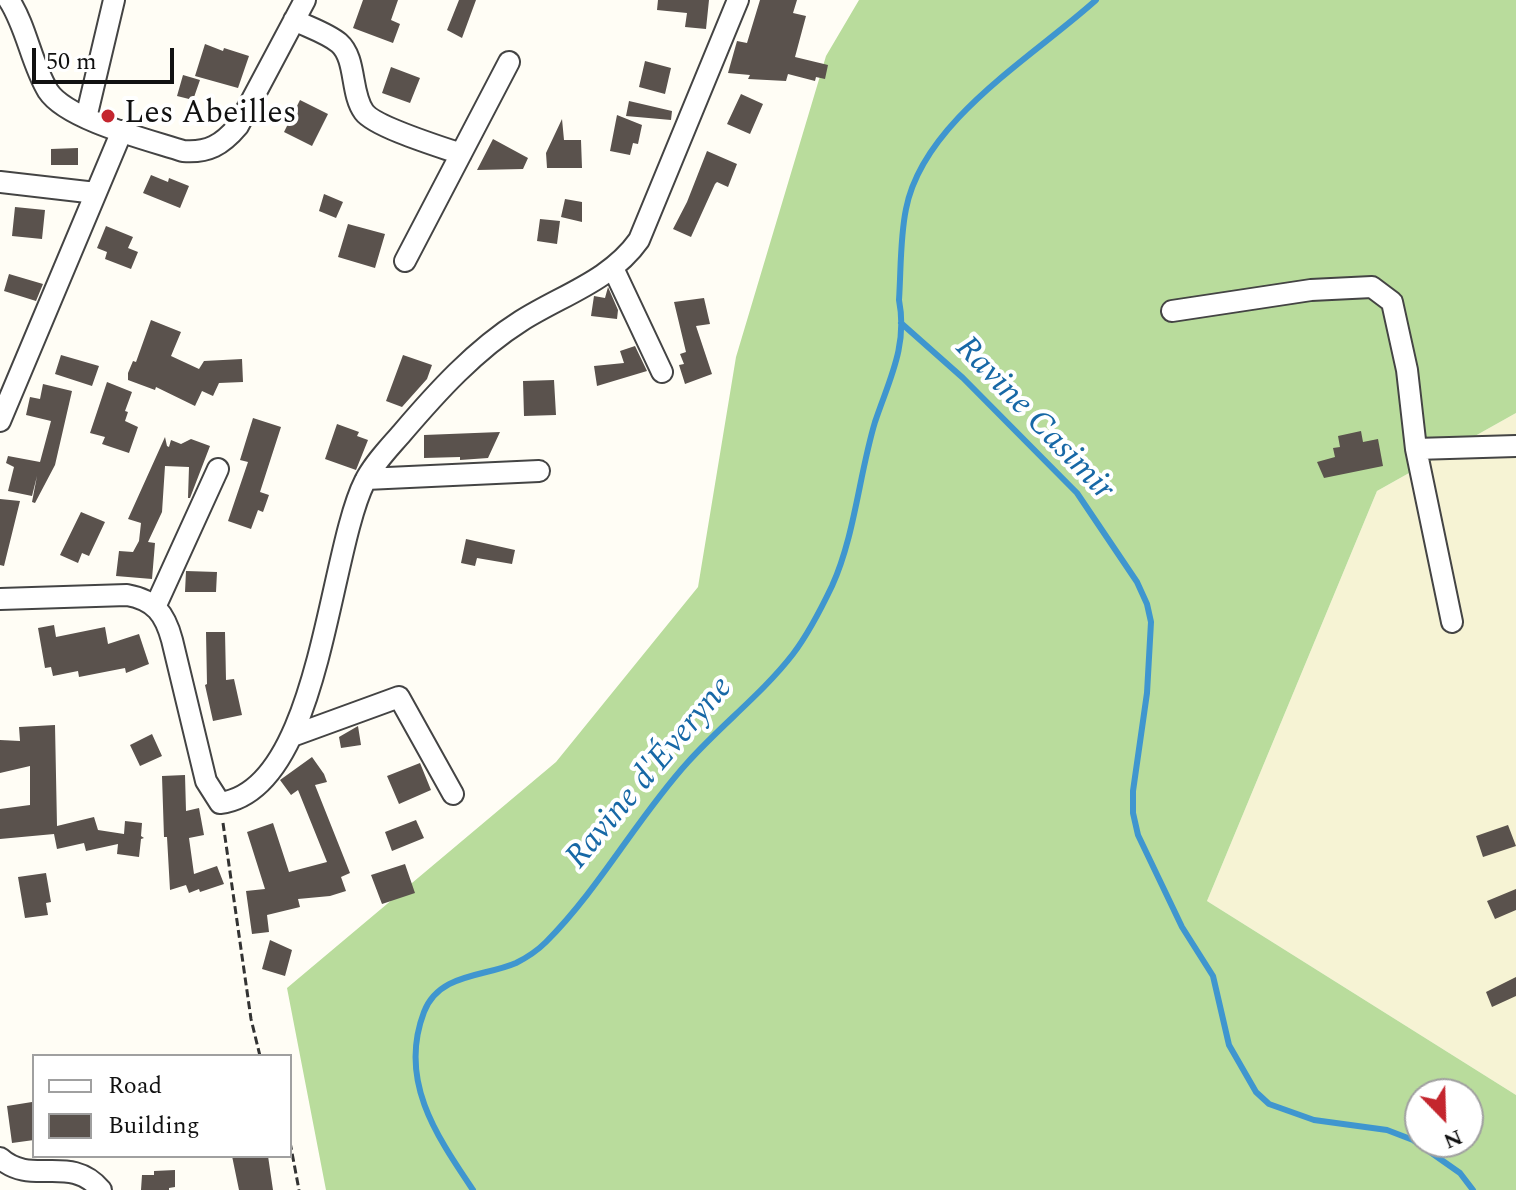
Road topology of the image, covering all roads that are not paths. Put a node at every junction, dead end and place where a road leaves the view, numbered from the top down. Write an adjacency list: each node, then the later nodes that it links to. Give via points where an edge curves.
1 (9, 0): 7 (street, via 48,91 59,104)
2 (114, 0): 7 (street)
3 (305, 0): 5 (street)
4 (738, 0): 13 (street, via 639,240)
5 (294, 20): 8 (street, via 238,126 214,148 183,151); 9 (street, via 340,44 366,115)
6 (509, 62): 9 (street)
7 (86, 118): 8 (street)
8 (122, 131): 11 (street)
9 (461, 154): 12 (street)
10 (0, 182): 11 (street)
11 (96, 193): 16 (street)
12 (405, 261)
13 (613, 268): 15 (street); 21 (street, via 481,351 443,385)
14 (1172, 311): 18 (street, via 1311,290 1372,287 1392,302)
15 (662, 372)
16 (0, 421)
17 (1516, 446): 18 (street)
18 (1416, 449): 24 (street)
19 (218, 469): 23 (street)
20 (539, 471): 21 (street)
21 (366, 479): 25 (street, via 349,523)
22 (0, 599): 23 (street, via 127,595)
23 (156, 605): 25 (street, via 167,620 206,781 220,803 246,795 272,770)
24 (1452, 622)
25 (292, 736): 26 (street, via 399,697)
26 (453, 794)
27 (2, 1164): 28 (street, via 36,1172 82,1173)
28 (101, 1190)

